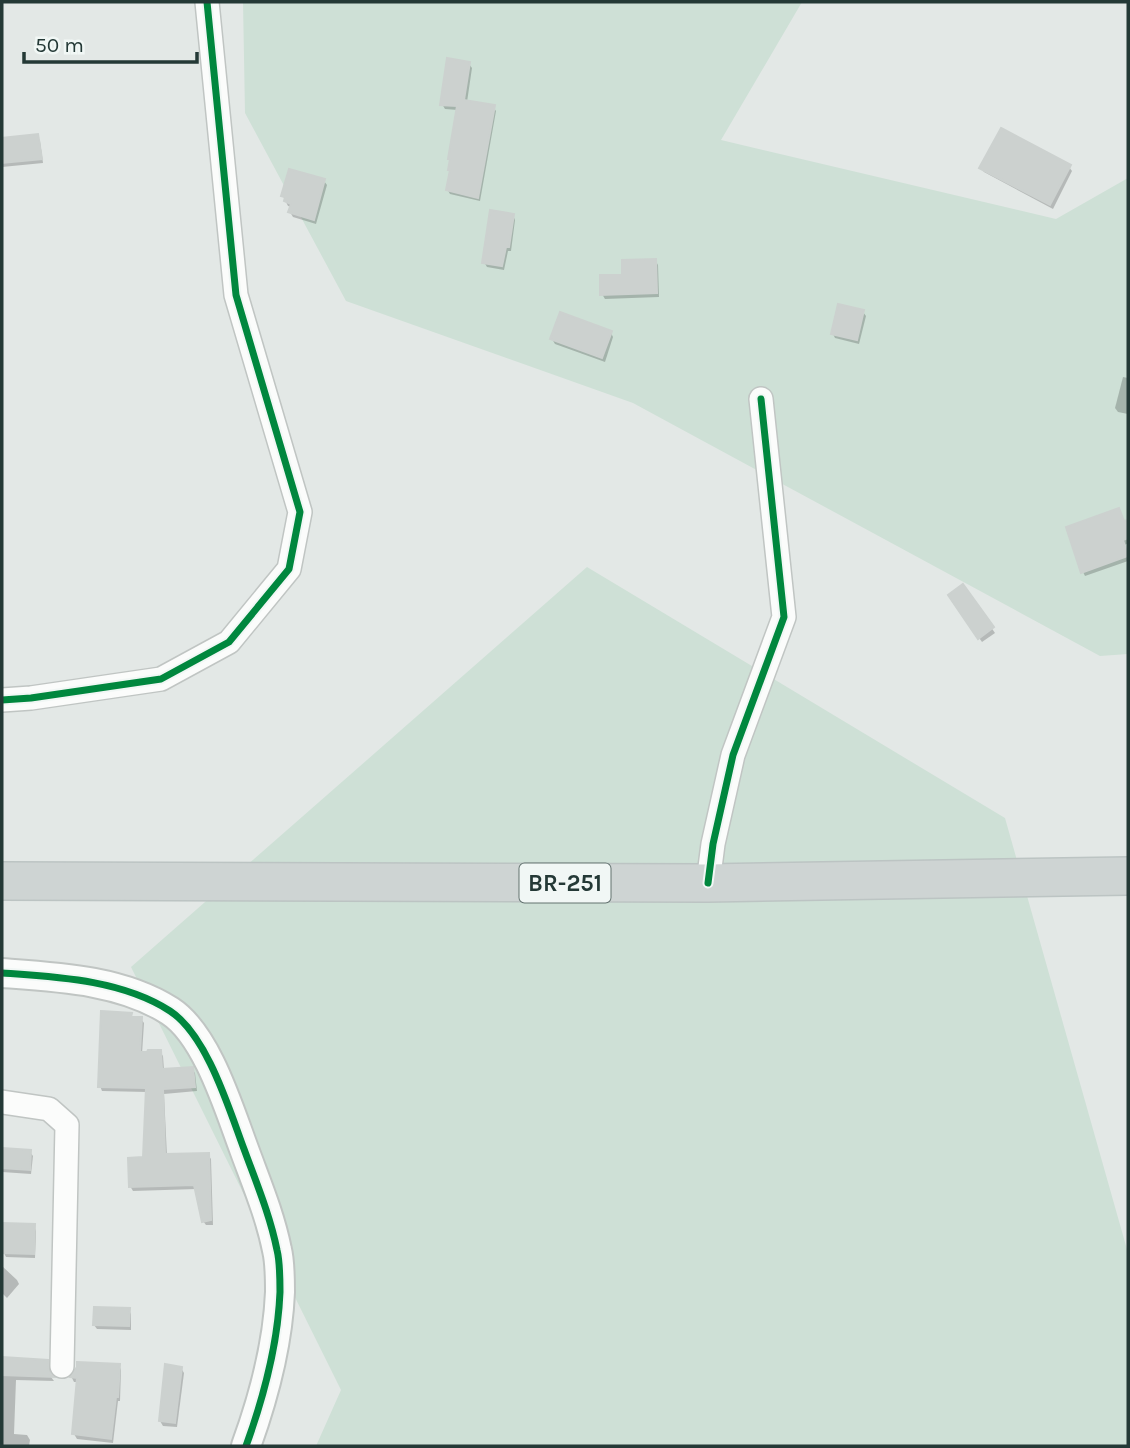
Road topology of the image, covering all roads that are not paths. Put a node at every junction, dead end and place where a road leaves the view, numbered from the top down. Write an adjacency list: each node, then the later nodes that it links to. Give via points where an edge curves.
1 (207, 2): 3 (street, via 236,296 300,512 289,569 229,642 161,679)
2 (761, 399): 6 (street, via 785,617 733,755)
3 (2, 700)
4 (1128, 876): 6 (main road, BR-251)
5 (2, 881): 6 (main road, BR-251)
6 (708, 883)
7 (2, 972): 10 (street, via 100,984 144,996 173,1012 192,1032 217,1076 278,1252 280,1292 273,1350)
8 (2, 1102): 9 (street, via 49,1109 67,1125)
9 (62, 1366)
10 (246, 1446)

